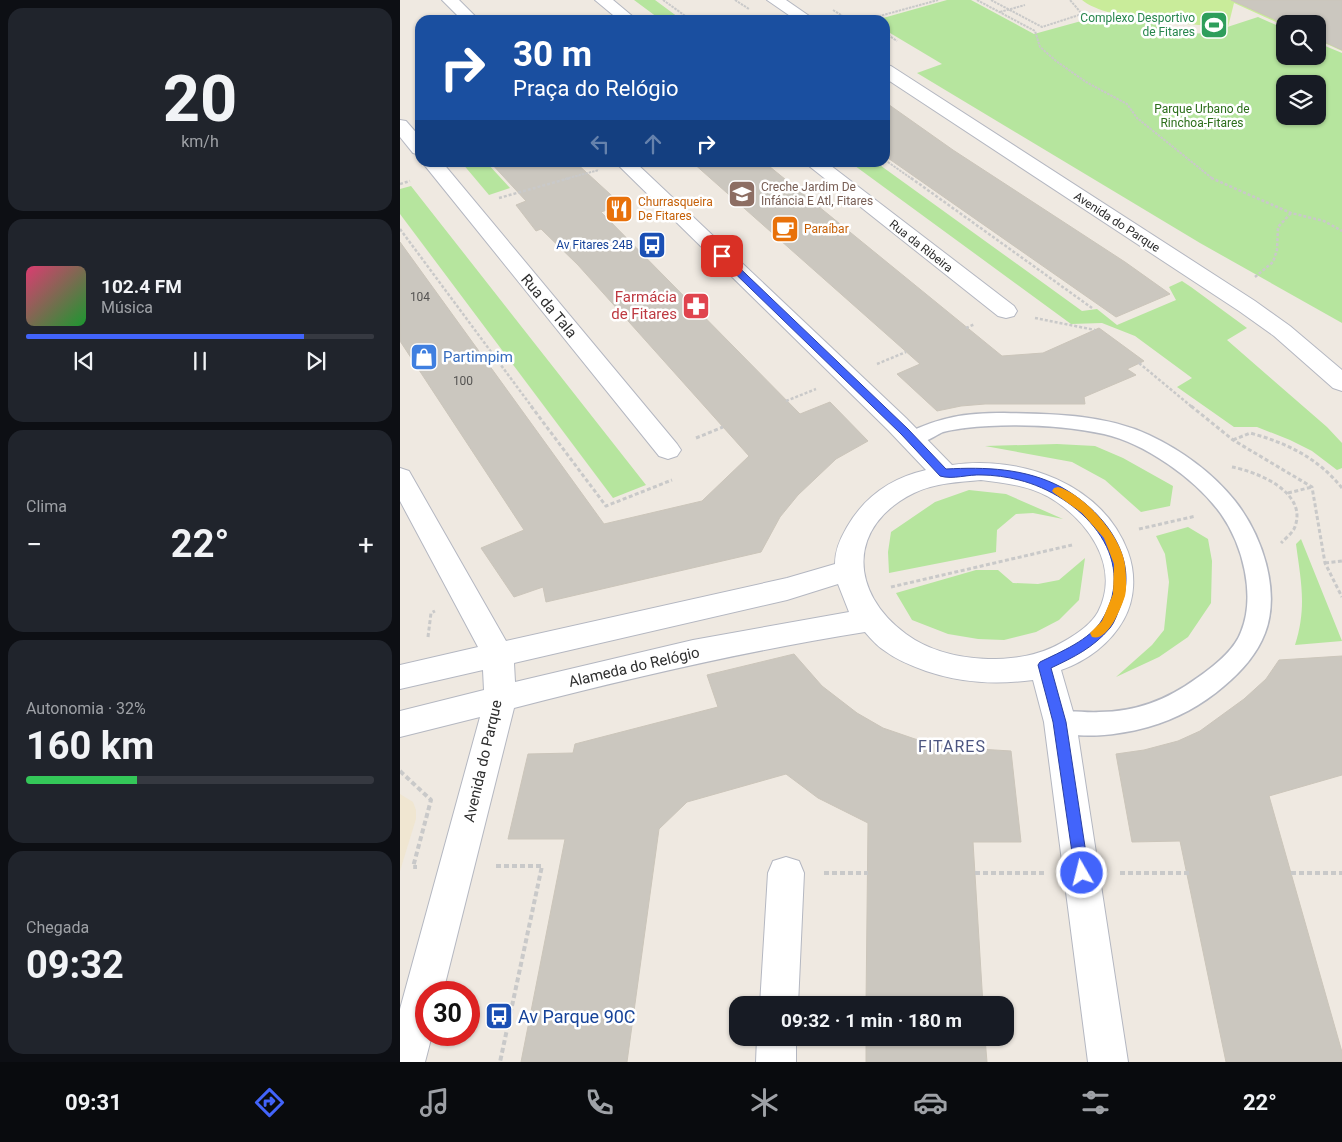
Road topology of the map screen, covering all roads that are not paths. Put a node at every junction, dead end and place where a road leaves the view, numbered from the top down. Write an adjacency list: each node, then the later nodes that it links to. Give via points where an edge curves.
1 (450, 0): 4 (street)
2 (603, 0): 5 (street)
3 (775, 0): 6 (street)
4 (466, 15)
5 (622, 15)
6 (799, 15)
7 (890, 73): 14 (street, Avenida do Parque, via 1227,293 1282,331)
8 (400, 125): 9 (street)
9 (415, 143)
10 (435, 167): 16 (street, Rua da Tala)
11 (616, 167): 15 (street)
12 (820, 167): 13 (street, Rua da Ribeira)
13 (1006, 311)
14 (1342, 383)
15 (912, 439): 17 (street); 25 (lane, via 940,426 999,419 1107,428 1140,440 1197,476 1228,508 1249,546 1260,606 1254,632 1240,655 1216,679 1193,696 1138,720 1098,725)
16 (668, 450)
17 (944, 473): 19 (street, via 905,486 885,498 864,518 852,543); 22 (street, via 982,471 1021,476 1056,490 1086,510 1109,536 1120,564 1119,594 1107,624 1081,648)
18 (400, 477): 21 (street, Avenida do Parque)
19 (852, 583): 20 (street); 21 (street, via 787,589)
20 (871, 620): 22 (street, via 896,643 929,660 967,670 1007,672); 24 (street, Alameda do Relógio, via 803,630)
21 (498, 655): 23 (street); 24 (street, Avenida do Parque)
22 (1044, 665): 25 (street)
23 (400, 678)
24 (500, 699): 26 (street, Alameda do Relógio); 30 (street, Avenida do Parque)
25 (1060, 722): 32 (street)
26 (400, 724)
27 (786, 873): 28 (street)
28 (779, 996)
29 (777, 1046): 31 (street)
30 (405, 1062)
31 (776, 1062)
32 (1108, 1062)

